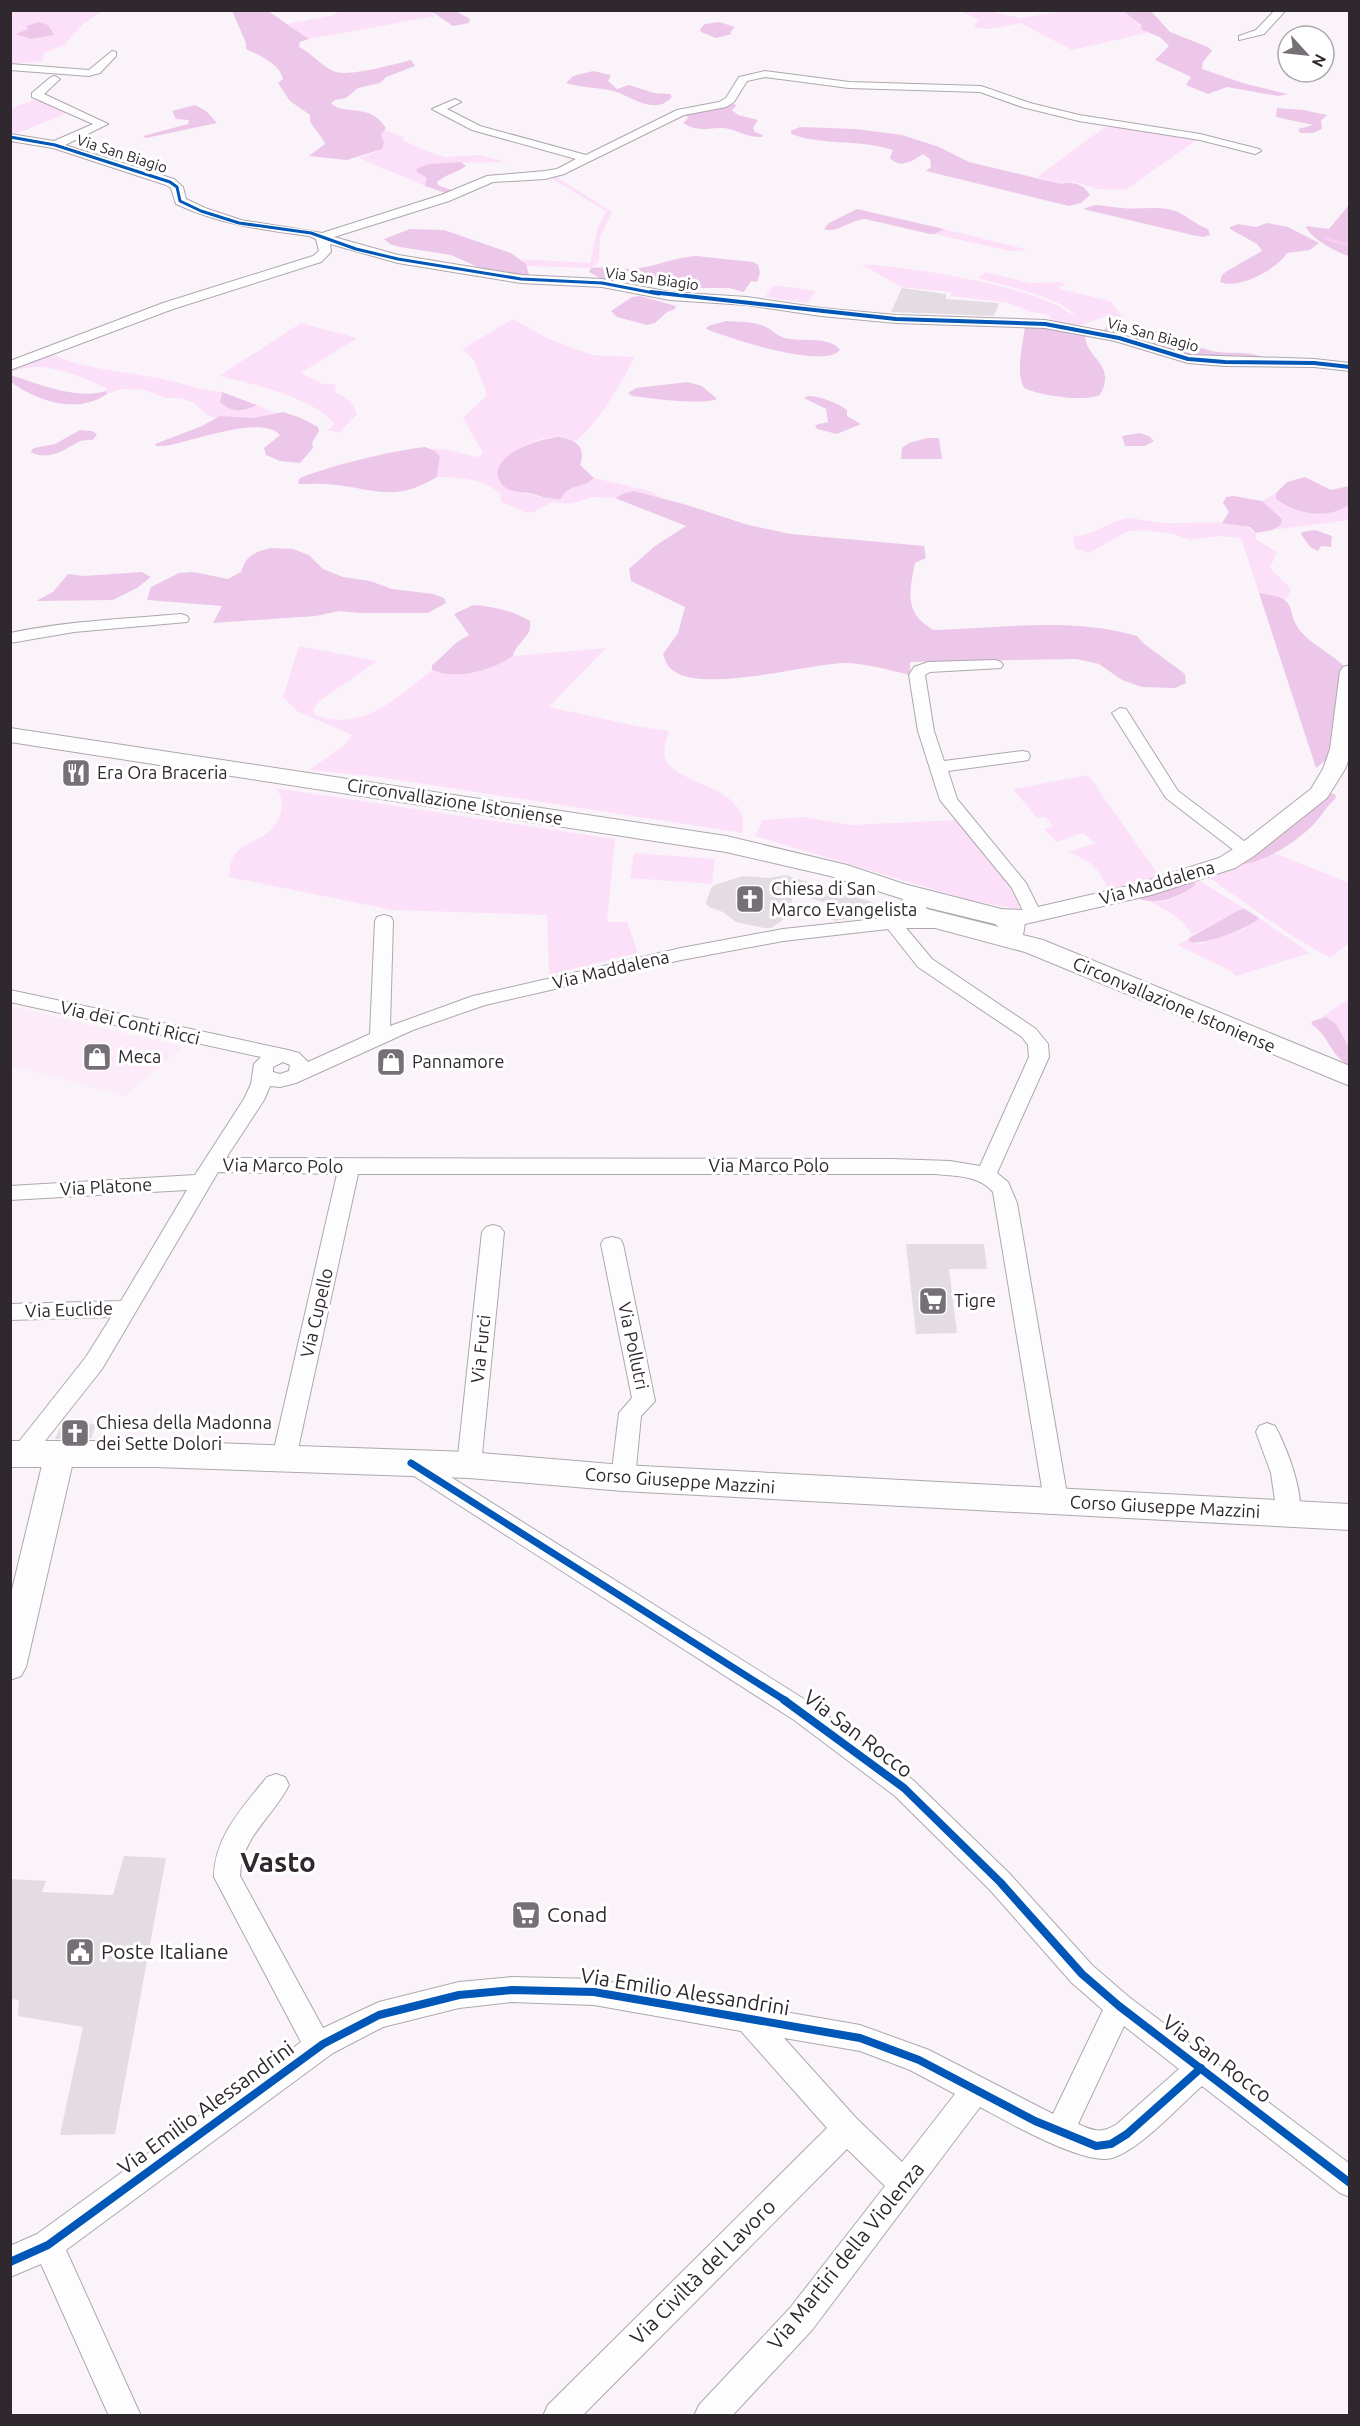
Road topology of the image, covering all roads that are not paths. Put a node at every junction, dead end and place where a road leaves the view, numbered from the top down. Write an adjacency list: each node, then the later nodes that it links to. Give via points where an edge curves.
1 (1281, 10): 2 (street, via 1260,32)
2 (1243, 38)
3 (112, 54): 4 (street, via 89,73)
4 (10, 66)
5 (55, 79): 8 (street, via 36,94 102,124)
6 (455, 102): 10 (street, via 438,109 476,128)
7 (10, 137): 8 (street, Via San Biagio)
8 (55, 144): 11 (street, Via San Biagio, via 170,182 177,187 180,201 201,211 239,223)
9 (1255, 151): 10 (street, via 1200,137 1079,118 981,89 849,85 765,74 743,79 737,92 722,105 681,112)
10 (584, 158): 11 (street, via 560,172 491,179 446,198)
11 (322, 237): 12 (street, via 325,252 317,259 168,306); 13 (street, Via San Biagio, via 398,259 521,279 602,283 670,296 897,319 1045,324 1119,338 1188,359)
12 (10, 366)
13 (1350, 367)
14 (181, 619): 15 (street, via 85,626)
15 (10, 638)
16 (995, 665): 21 (street, via 928,667 917,675 926,731)
17 (1350, 671): 22 (street, Via Maddalena, via 1341,749 1334,769 1319,793)
18 (1120, 713): 22 (street, via 1172,794)
19 (10, 735): 23 (main road, Circonvallazione Istoniense, via 726,844 838,870)
20 (1022, 756): 21 (street)
21 (937, 767): 25 (street, via 949,800 1020,887)
22 (1246, 851): 25 (street, Via Maddalena, via 1227,863 1191,876)
23 (908, 908): 25 (main road); 25 (main road, via 918,915 958,926); 27 (street, Via Maddalena, via 480,1000); 35 (street, via 924,963 1022,1028 1038,1044 1039,1057)
24 (384, 921): 27 (street)
25 (1013, 923): 31 (main road, Circonvallazione Istoniense, via 1034,946)
26 (10, 996): 28 (street, Via dei Conti Ricci)
27 (380, 1037): 29 (street, Via Maddalena, via 330,1061)
28 (249, 1049): 29 (street, Via dei Conti Ricci); 30 (street)
29 (291, 1068): 30 (street, via 272,1080); 32 (street, Via Maddalena)
30 (263, 1073): 32 (street)
31 (1350, 1077)
32 (255, 1100): 34 (street)
33 (349, 1167): 34 (street, Via Marco Polo); 35 (street, Via Marco Polo, via 891,1166); 44 (street, Via Cupello)
34 (207, 1173): 36 (street, Via Platone); 39 (street)
35 (986, 1175): 48 (street, via 998,1183 1004,1198)
36 (10, 1193)
37 (493, 1232): 46 (street, Via Furci)
38 (612, 1244): 47 (street, Via Pollutri, via 644,1401 630,1413)
39 (128, 1308): 40 (street, Via Euclide); 43 (street, via 94,1363)
40 (10, 1312)
41 (1267, 1432): 49 (street, via 1283,1473)
42 (60, 1453): 43 (main road, Corso Giuseppe Mazzini); 44 (main road, Corso Giuseppe Mazzini); 51 (street)
43 (16, 1454)
44 (284, 1458): 45 (main road, Corso Giuseppe Mazzini)
45 (411, 1463): 46 (main road, Corso Giuseppe Mazzini); 53 (street, Via San Rocco, via 803,1712 847,1744 904,1788 1000,1882 1082,1974)
46 (469, 1465): 47 (main road, Corso Giuseppe Mazzini)
47 (623, 1478): 48 (main road, Corso Giuseppe Mazzini)
48 (1056, 1500): 49 (main road, Corso Giuseppe Mazzini)
49 (1289, 1514): 50 (main road, Corso Giuseppe Mazzini)
50 (1350, 1517)
51 (11, 1659)
52 (276, 1785): 55 (street, via 235,1841 225,1867)
53 (1119, 2006): 56 (street, Via San Rocco); 59 (street)
54 (748, 2018): 55 (street, Via Emilio Alessandrini, via 594,1992 504,1989 410,2005 377,2016); 57 (street, Via Emilio Alessandrini, via 860,2038 919,2060); 58 (street)
55 (318, 2046): 62 (street, Via Emilio Alessandrini)
56 (1201, 2068): 59 (street, Via Emilio Alessandrini, via 1111,2144 1096,2146); 60 (street, Via San Rocco)
57 (975, 2091): 59 (street, Via Emilio Alessandrini); 61 (street, Via Martiri della Violenza)
58 (847, 2129): 61 (street); 65 (street, Via Civiltà del Lavoro)
59 (1059, 2132)
60 (1350, 2183)
61 (905, 2185): 66 (street, Via Martiri della Violenza, via 801,2319)
62 (48, 2246): 63 (street, Via Emilio Alessandrini); 64 (street)
63 (10, 2262)
64 (125, 2415)
65 (559, 2415)
66 (710, 2415)

